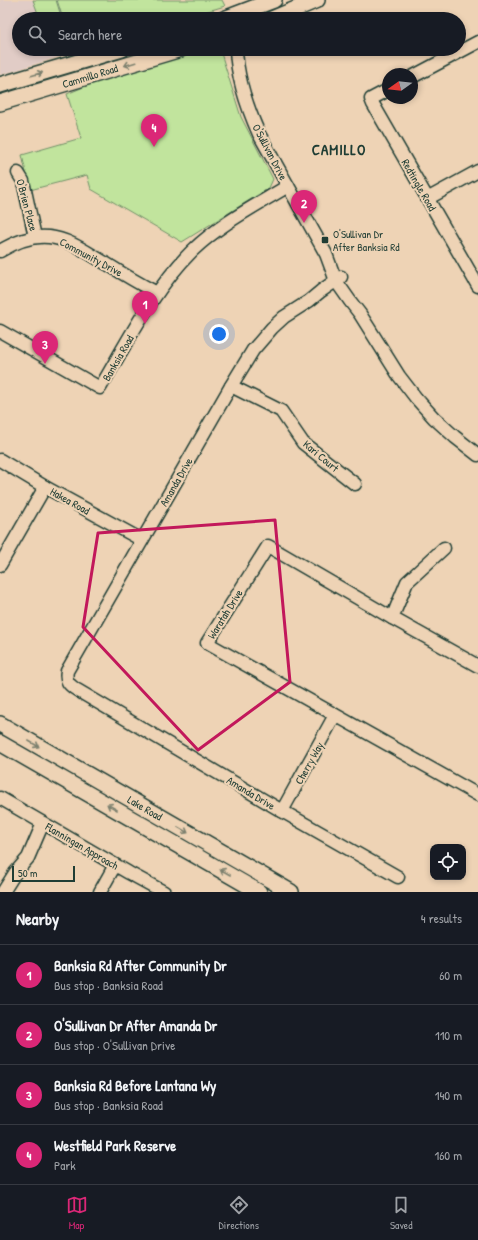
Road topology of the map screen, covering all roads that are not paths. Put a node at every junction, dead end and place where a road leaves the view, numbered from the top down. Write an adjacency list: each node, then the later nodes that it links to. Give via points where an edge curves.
1 (274, 0): 3 (main road); 4 (street)
2 (317, 0): 5 (main road)
3 (244, 12)
4 (275, 12)
5 (290, 12)
6 (478, 42): 7 (street)
7 (466, 48)
8 (98, 56): 15 (main road, Cammillo Road, one-way to 8)
9 (158, 56): 17 (main road, Cammillo Road, one-way to 17)
10 (231, 56): 13 (street, O'Sullivan Drive)
11 (236, 56): 13 (street, O'Sullivan Drive)
12 (452, 56): 14 (street)
13 (236, 66): 20 (street, O'Sullivan Drive, via 253,120)
14 (418, 74)
15 (0, 85)
16 (382, 93): 21 (street, Redtingle Road, via 372,99 373,104)
17 (0, 103)
18 (478, 171): 21 (street)
19 (18, 172): 22 (street, O'Brien Place, via 23,181)
20 (288, 186): 24 (street, O'Sullivan Drive, via 326,254 334,262); 26 (street, Banksia Road, via 212,234 192,251)
21 (427, 199): 25 (street, Redtingle Road)
22 (35, 237): 23 (street, Community Drive); 26 (street, Community Drive, via 50,237 66,242)
23 (0, 251)
24 (341, 283): 28 (street, Amanda Drive, via 324,296 309,301 284,317 259,341); 29 (street, O'Sullivan Drive, via 356,298 360,314 392,366 416,398 434,418)
25 (478, 286)
26 (157, 293): 27 (street, Banksia Road, via 100,388)
27 (2, 336)
28 (231, 386): 31 (street, Kari Court, via 281,411 304,443); 33 (street, Amanda Drive)
29 (478, 455)
30 (0, 460): 32 (street, Hakea Road)
31 (356, 484)
32 (45, 487): 33 (street, Hakea Road); 35 (street)
33 (142, 540): 43 (street, Amanda Drive, via 63,681)
34 (444, 548): 36 (street, via 407,582)
35 (0, 565)
36 (392, 618): 37 (street, Waratah Drive); 38 (street, Waratah Drive, via 268,546 207,643)
37 (478, 666)
38 (335, 715): 41 (street, Waratah Drive); 43 (street, Cherry Way)
39 (0, 724): 51 (main road, Lake Road, one-way to 51)
40 (0, 743): 50 (main road, Lake Road, one-way to 40)
41 (478, 795)
42 (0, 798): 44 (street, Flanningan Approach)
43 (282, 811): 46 (street, Amanda Drive)
44 (43, 823): 45 (street, Flanningan Approach); 47 (street, via 28,858)
45 (115, 865): 48 (street); 49 (street, Flanningan Approach)
46 (398, 877)
47 (4, 892)
48 (100, 892)
49 (164, 892)
50 (259, 892)
51 (290, 892)

